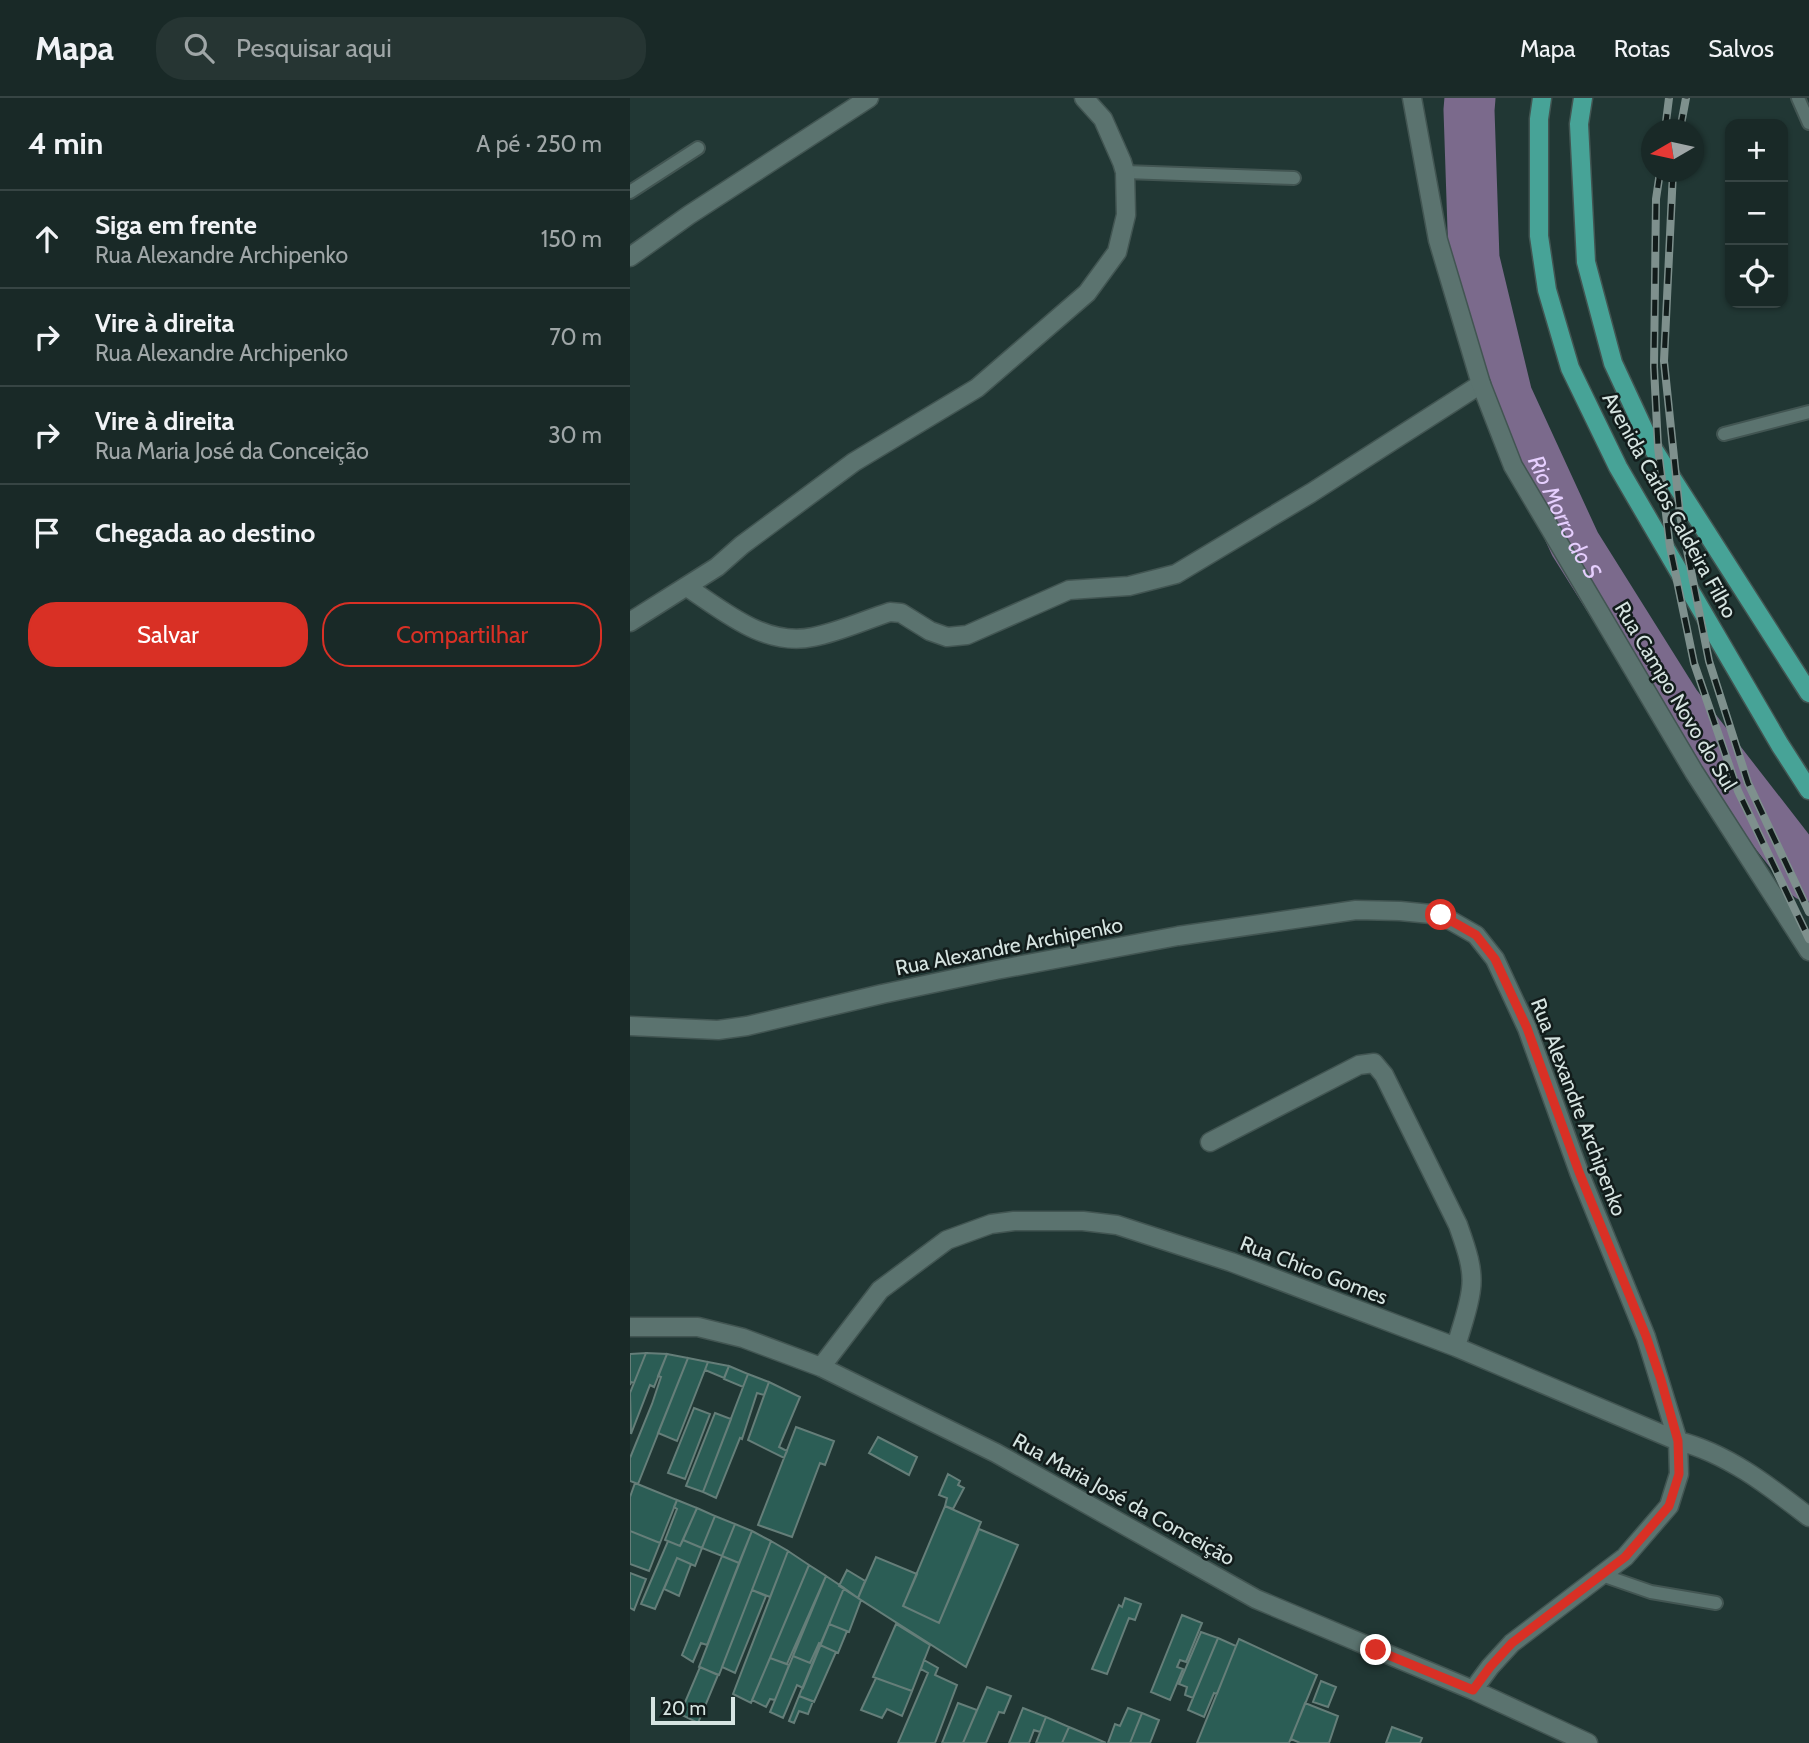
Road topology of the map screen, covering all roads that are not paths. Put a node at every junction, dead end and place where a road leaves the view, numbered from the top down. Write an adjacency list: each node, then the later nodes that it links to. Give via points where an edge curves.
1 (869, 98): 12 (street)
2 (1084, 98): 9 (street, via 1102,119)
3 (1412, 98): 13 (street, Rua Campo Novo do Sul, via 1438,240)
4 (1542, 98): 19 (main road, Avenida Carlos Caldeira Filho, via 1539,236 1547,290 1570,368 1618,467)
5 (1583, 98): 18 (main road, Avenida Carlos Caldeira Filho, via 1579,124 1586,262 1613,363 1652,447)
6 (1798, 98): 7 (lane)
7 (1809, 123)
8 (698, 148): 11 (lane)
9 (1125, 172): 10 (lane); 16 (street, via 1126,215 1117,252 1087,293 977,388 854,462)
10 (1294, 178)
11 (630, 192)
12 (630, 257)
13 (1481, 384): 16 (street, via 1175,574 1129,586 1069,590 967,635 947,637 891,612 814,637 789,640 755,630); 20 (street, Rua Campo Novo do Sul, via 1513,466 1693,772)
14 (1809, 412): 15 (lane)
15 (1724, 434)
16 (687, 587): 17 (street)
17 (630, 622)
18 (1809, 693)
19 (1809, 790)
20 (1809, 951)
21 (630, 1026): 26 (street, Rua Alexandre Archipenko, via 718,1030 747,1026 996,970 1178,936 1356,910 1441,915 1476,935 1495,959 1527,1028 1646,1336)
22 (1210, 1142): 24 (street, via 1359,1065 1374,1063 1384,1075 1465,1244 1472,1288)
23 (630, 1327): 25 (street, Rua Maria José da Conceição, via 698,1327)
24 (1455, 1347): 25 (street, Rua Chico Gomes, via 1142,1232 1083,1221 1014,1221 947,1240 880,1290); 26 (street, Rua Chico Gomes)
25 (821, 1367): 30 (street, Rua Maria José da Conceição, via 996,1453 1256,1599)
26 (1678, 1441): 27 (street, Rua Chico Gomes, via 1724,1458); 28 (street, Rua Alexandre Archipenko, via 1679,1474 1669,1506 1625,1557)
27 (1809, 1517)
28 (1602, 1575): 29 (lane, via 1651,1592); 30 (street, Rua Alexandre Archipenko, via 1512,1643)
29 (1716, 1603)
30 (1473, 1690): 31 (street, Rua Maria José da Conceição)
31 (1588, 1743)

